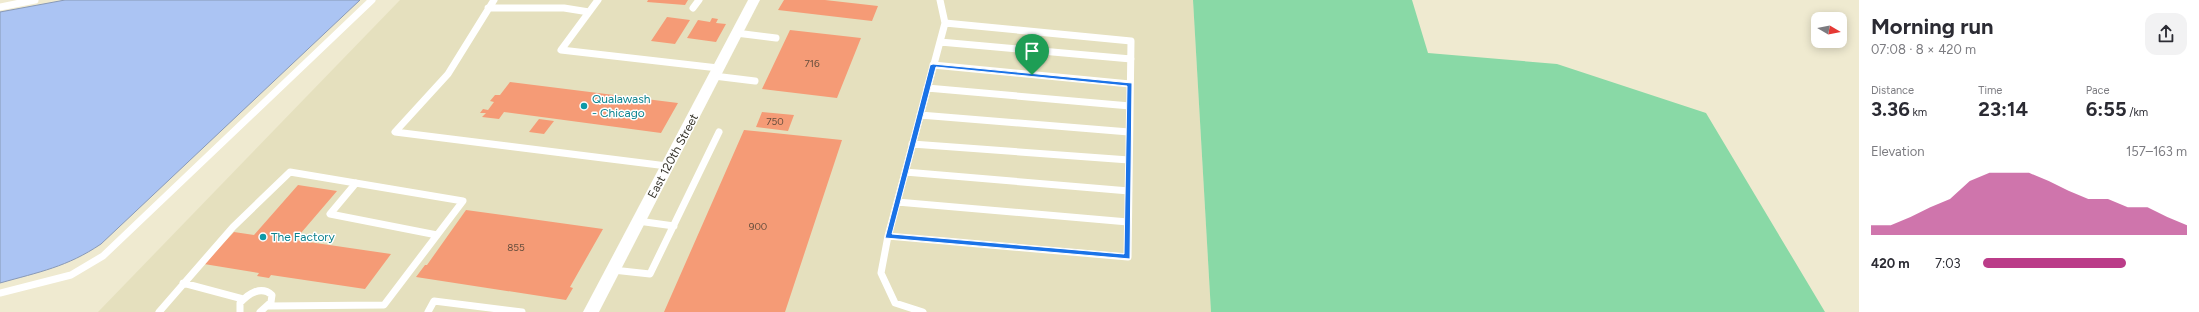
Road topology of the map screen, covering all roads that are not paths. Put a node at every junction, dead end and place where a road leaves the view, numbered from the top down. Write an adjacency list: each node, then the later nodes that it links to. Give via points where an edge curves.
1 (35, 0): 8 (lane)
2 (372, 0): 40 (lane, via 104,256 71,275)
3 (494, 0): 9 (lane)
4 (598, 0): 11 (lane)
5 (699, 0): 10 (lane)
6 (754, 0): 13 (street, East 120th Street)
7 (940, 0): 12 (lane)
8 (0, 7)
9 (488, 8): 11 (lane, via 564,8); 28 (lane, via 448,74 395,132)
10 (693, 8)
11 (589, 12): 18 (lane, via 561,50)
12 (945, 23): 15 (lane); 16 (lane, via 1131,41)
13 (736, 33): 14 (lane); 18 (street, East 120th Street)
14 (776, 38)
15 (940, 42): 16 (lane); 17 (lane)
16 (1131, 59): 20 (lane)
17 (933, 65): 20 (lane); 21 (lane)
18 (716, 72): 19 (lane); 28 (street, East 120th Street)
19 (755, 81)
20 (1130, 84): 22 (lane)
21 (927, 88): 22 (lane); 23 (lane)
22 (1130, 106): 25 (lane)
23 (920, 114): 25 (lane); 26 (lane)
24 (719, 132): 35 (lane)
25 (1130, 132): 27 (lane)
26 (912, 144): 27 (lane); 29 (lane)
27 (1129, 160): 31 (lane)
28 (667, 166): 33 (street, East 120th Street)
29 (905, 172): 31 (lane); 32 (lane)
30 (356, 183): 36 (lane, via 330,214); 36 (lane, via 463,201); 39 (lane, via 290,172 234,227)
31 (1129, 191): 34 (lane)
32 (897, 202): 34 (lane); 37 (lane)
33 (638, 222): 35 (lane); 38 (street, East 120th Street)
34 (1128, 222): 37 (lane, via 1128,257)
35 (674, 226): 38 (lane, via 650,274)
36 (438, 235): 42 (lane, via 384,305)
37 (888, 236): 49 (lane, via 881,273 895,303)
38 (613, 270): 48 (street, East 120th Street)
39 (183, 283): 41 (lane); 43 (lane)
40 (0, 293)
41 (243, 299): 42 (lane, via 257,291 267,291 273,298); 44 (lane, via 238,307)
42 (268, 306): 45 (lane)
43 (159, 312)
44 (240, 312)
45 (260, 312)
46 (428, 312): 47 (lane, via 434,301)
47 (522, 312)
48 (591, 312)
49 (923, 312)

